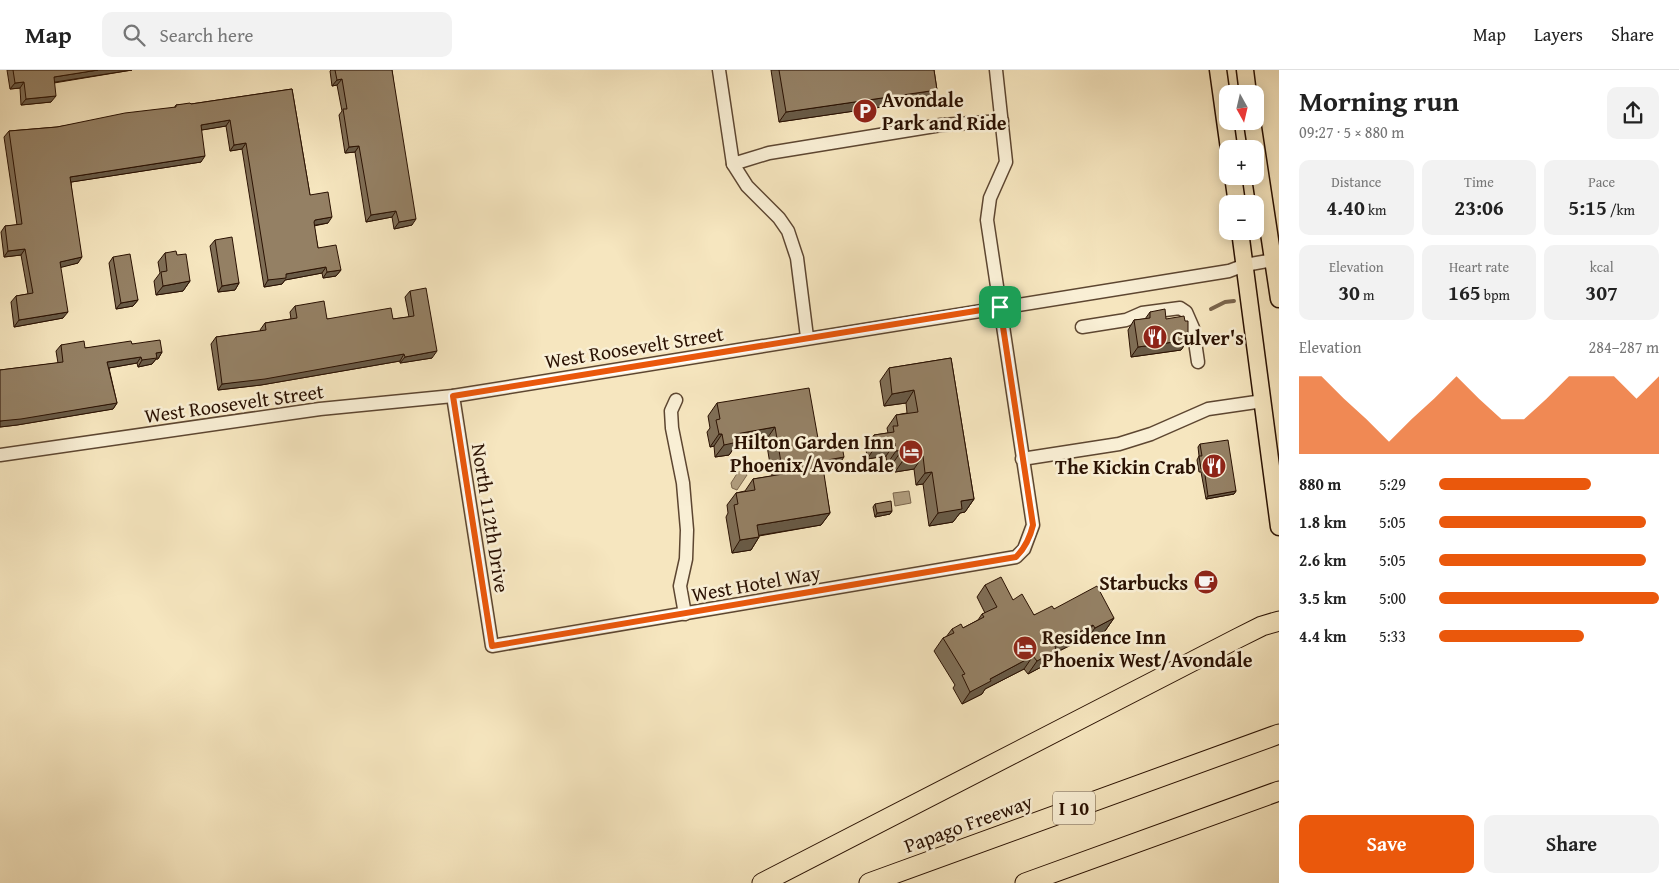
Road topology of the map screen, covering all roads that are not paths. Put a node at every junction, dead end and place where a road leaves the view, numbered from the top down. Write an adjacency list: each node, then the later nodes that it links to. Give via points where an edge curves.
1 (719, 70): 9 (street)
2 (996, 70): 6 (street)
3 (1218, 70): 8 (main road)
4 (1245, 70): 5 (main road)
5 (1247, 85)
6 (1002, 121): 9 (street, via 941,125 769,153); 14 (street, via 1006,162 990,198 987,220)
7 (1254, 130): 11 (main road)
8 (1229, 140)
9 (733, 164): 16 (street, via 747,186 788,231 798,258)
10 (1241, 240): 12 (main road)
11 (1276, 260): 12 (street, West Roosevelt Street); 13 (main road)
12 (1245, 265): 14 (street, West Roosevelt Street); 20 (main road)
13 (1279, 299)
14 (1000, 307): 16 (street, West Roosevelt Street); 22 (street)
15 (1082, 327): 17 (street, via 1180,308 1186,312 1193,328)
16 (807, 337): 18 (street, West Roosevelt Street)
17 (1198, 362)
18 (453, 396): 21 (street, West Roosevelt Street, via 320,409); 26 (street, North 112th Drive)
19 (676, 400): 24 (street, via 671,411 672,428 683,483 687,530 686,559 680,586)
20 (1263, 401): 22 (street, via 1208,409 1119,444); 23 (main road)
21 (0, 455)
22 (1022, 459): 24 (street, West Hotel Way, via 1033,525 1024,550 1016,557)
23 (1279, 527)
24 (685, 614): 26 (street, West Hotel Way)
25 (1279, 621): 29 (highway, via 1238,638)
26 (492, 646)
27 (1279, 734): 30 (highway, Papago Freeway / I 10)
28 (1279, 790): 31 (highway)
29 (762, 883)
30 (869, 883)
31 (1025, 883)

